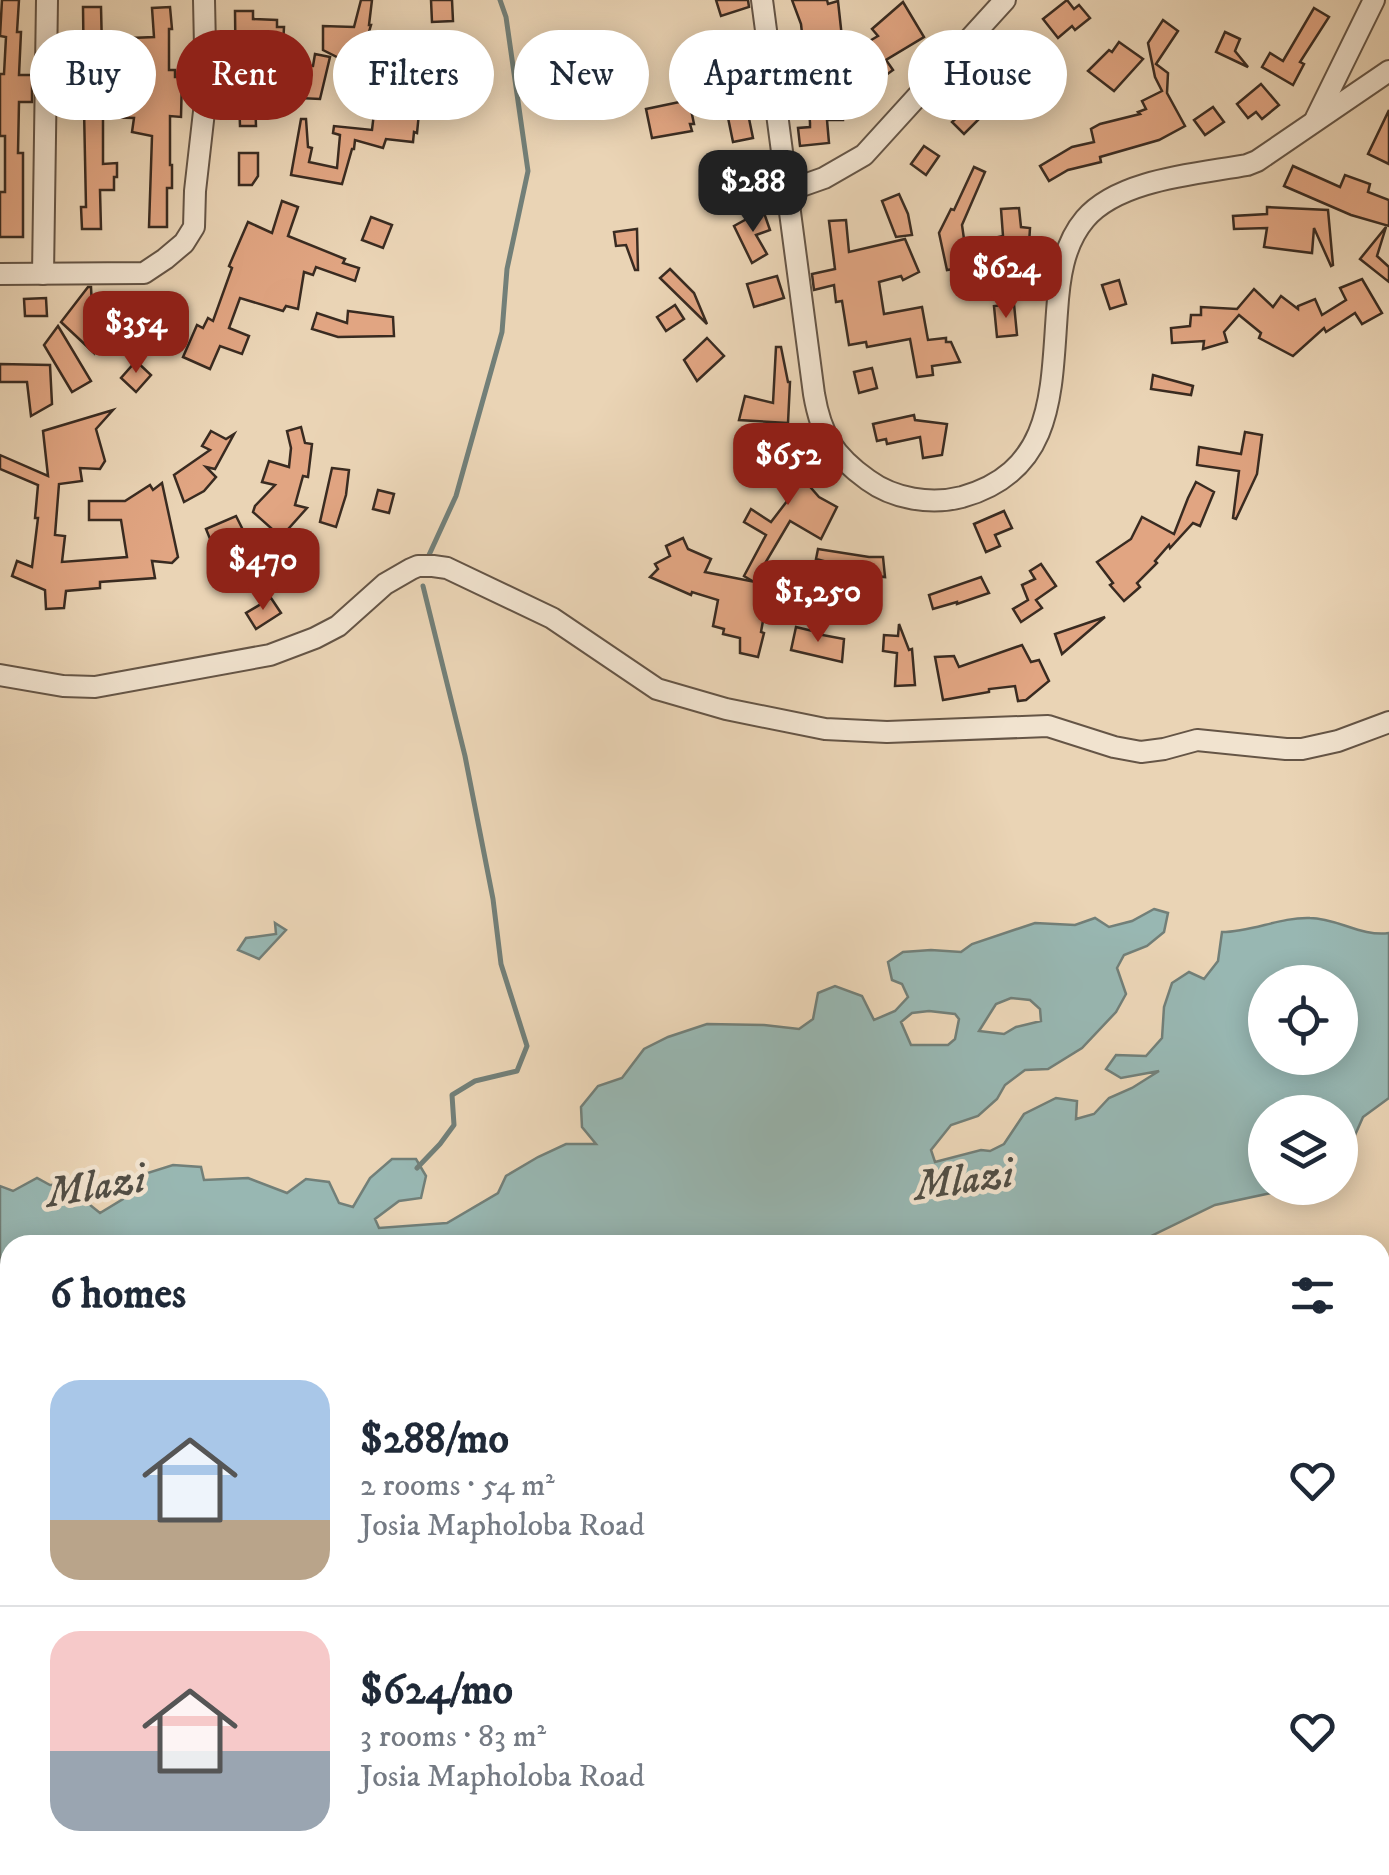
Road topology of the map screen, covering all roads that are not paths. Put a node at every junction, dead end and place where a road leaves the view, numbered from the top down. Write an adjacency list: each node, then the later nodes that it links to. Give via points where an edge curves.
1 (47, 0): 10 (street)
2 (204, 0): 10 (street, via 206,94 194,228 144,273)
3 (762, 0): 8 (street)
4 (1005, 0): 8 (street, via 864,154)
5 (1374, 0): 7 (street)
6 (1389, 71): 7 (street)
7 (1315, 120): 8 (street, via 1248,165 1138,187 1086,218 1060,277 1051,383 1038,436 1003,479 949,500 878,487 827,440 814,394)
8 (787, 191)
9 (0, 274): 10 (street)
10 (43, 274)
11 (0, 675): 12 (street, via 95,687 270,655 338,626 385,584 418,566 434,566 552,618 657,689 825,729 1048,726 1141,752 1198,740 1302,749)
12 (1389, 722)

